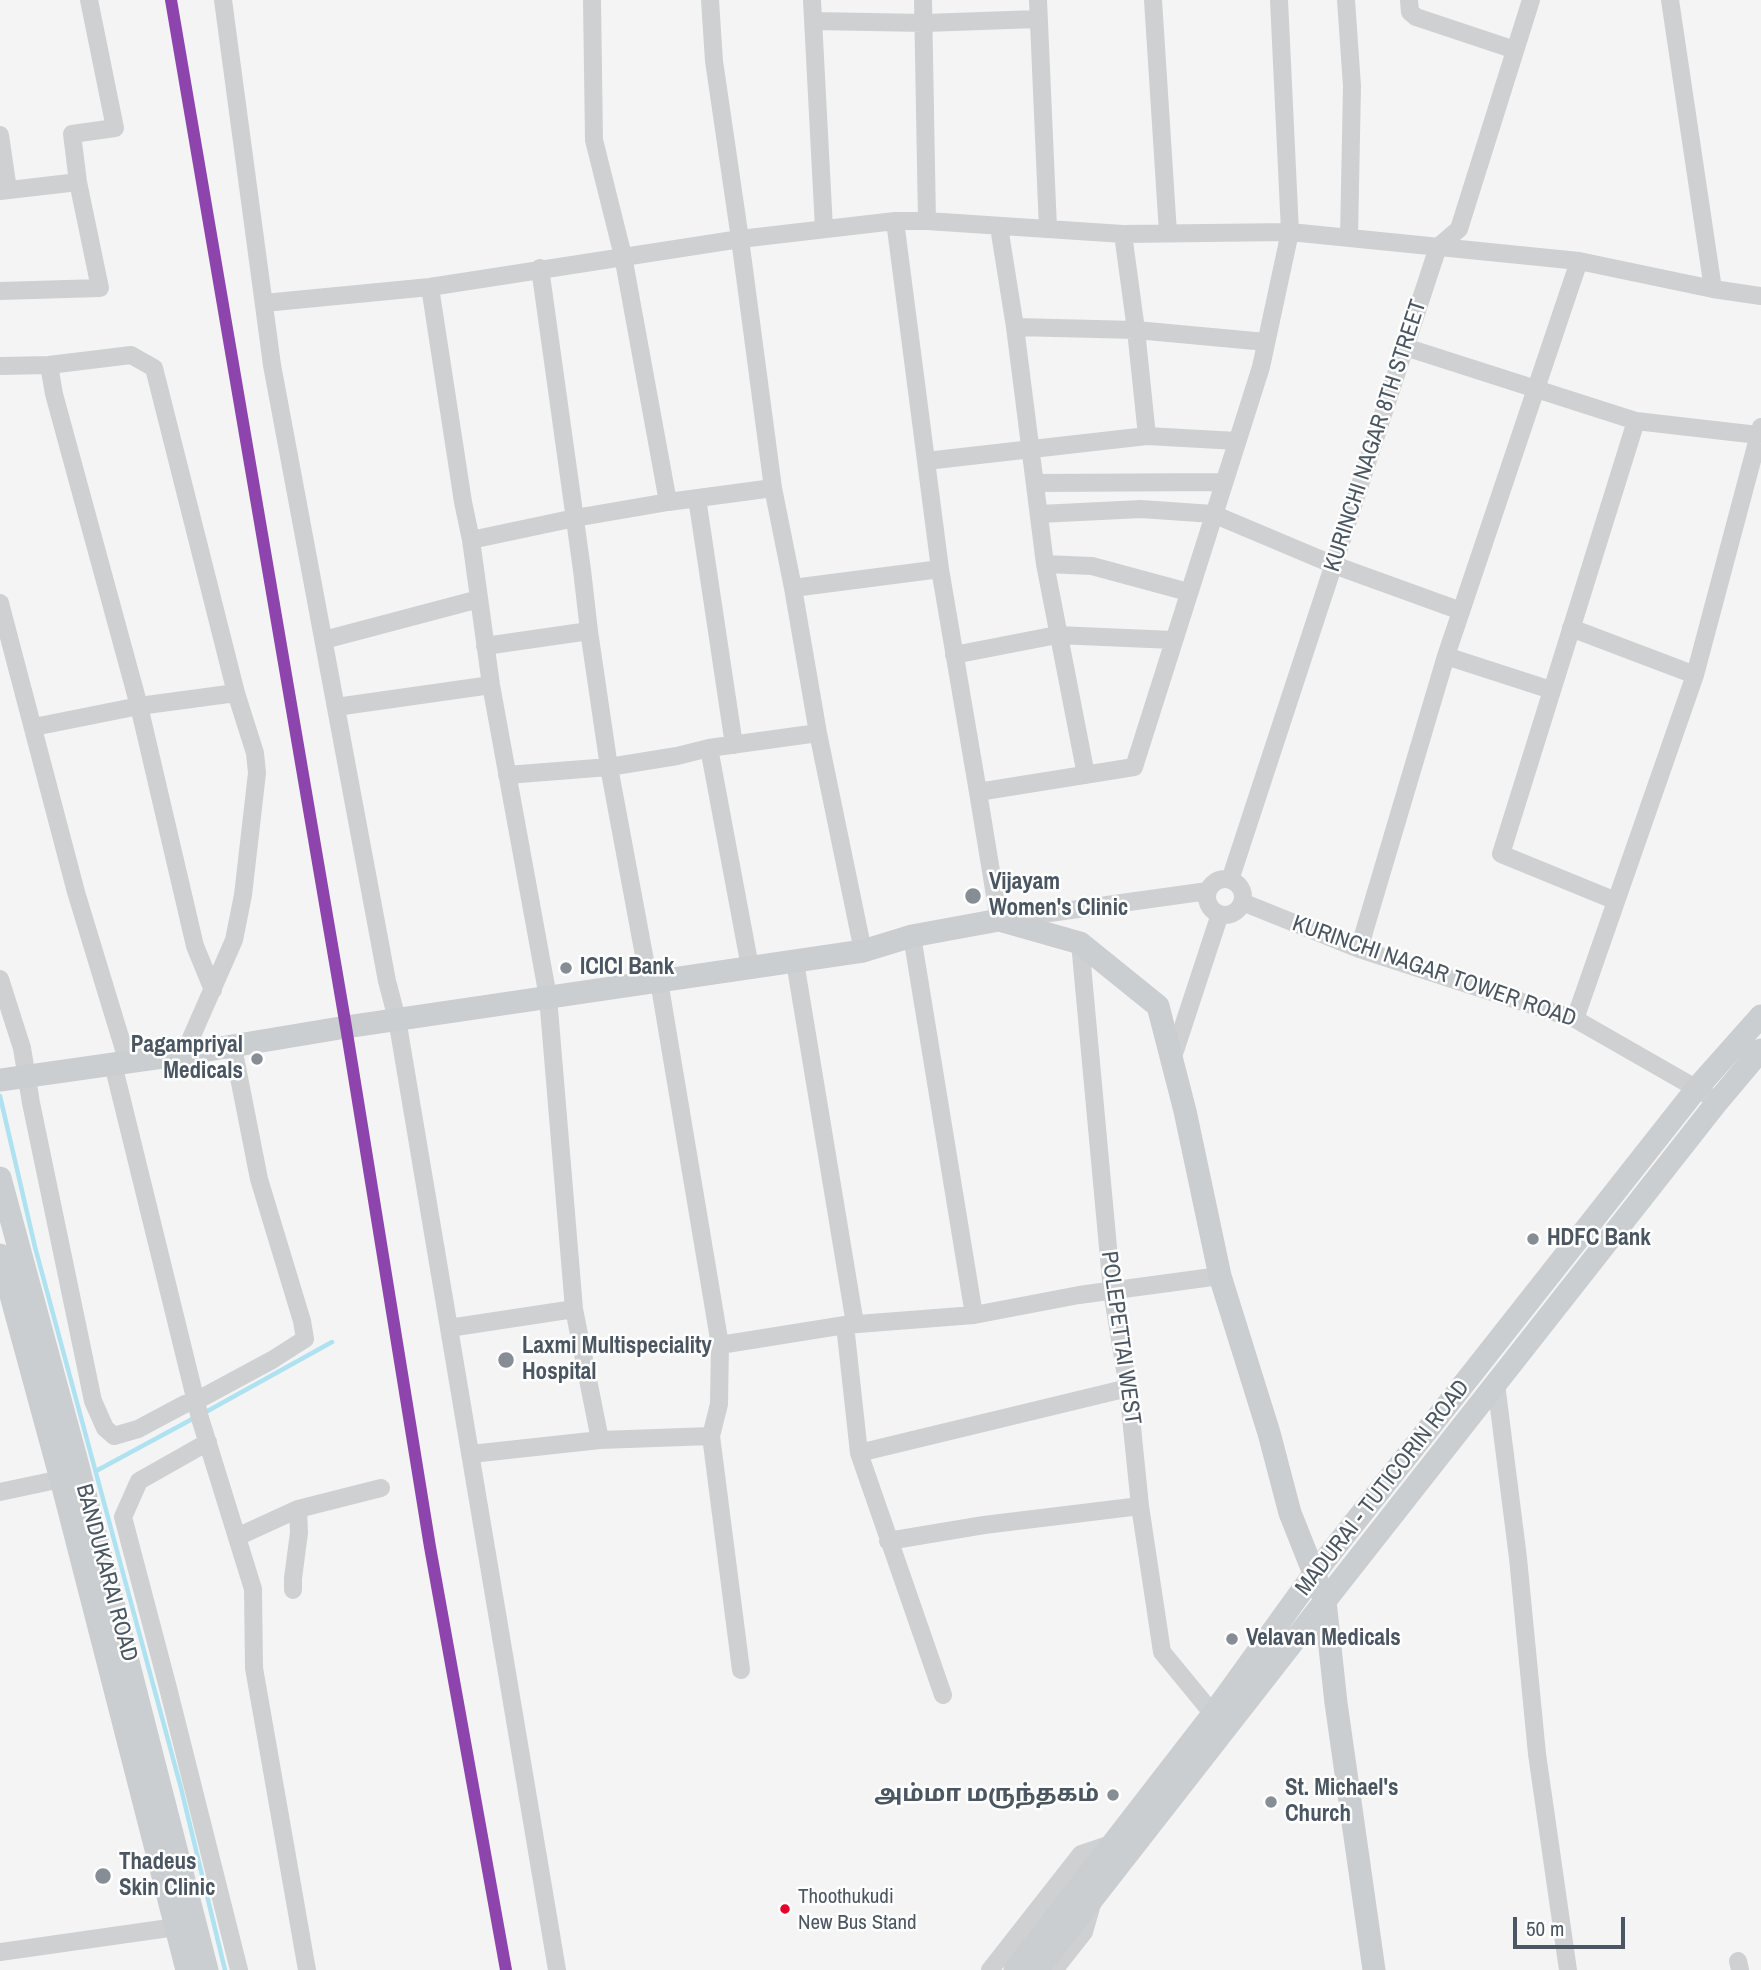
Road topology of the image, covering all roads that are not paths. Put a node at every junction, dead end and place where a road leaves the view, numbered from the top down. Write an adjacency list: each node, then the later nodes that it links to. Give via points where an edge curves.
1 (89, 0): 19 (street, via 115,128 72,134)
2 (223, 0): 39 (street)
3 (592, 0): 32 (street, via 594,140)
4 (710, 0): 30 (street, via 714,61)
5 (812, 0): 15 (street)
6 (923, 0): 16 (street)
7 (1038, 0): 14 (street)
8 (1153, 0): 27 (street)
9 (1279, 0): 26 (street)
10 (1346, 0): 29 (street, via 1352,86)
11 (1409, 0): 17 (street, via 1410,12 1416,17)
12 (1531, 0): 17 (street, KURINCHI NAGAR 8TH STREET)
13 (1670, 0): 36 (street)
14 (1037, 19): 16 (street); 24 (street)
15 (814, 21): 16 (street); 25 (street)
16 (925, 23): 22 (street)
17 (1515, 50): 31 (street, KURINCHI NAGAR 8TH STREET, via 1459,229)
18 (0, 135): 20 (street)
19 (78, 181): 20 (street); 37 (street, via 100,288)
20 (4, 191)
21 (895, 221): 22 (street); 25 (street); 52 (street)
22 (927, 221): 23 (street)
23 (999, 227): 24 (street); 40 (street)
24 (1048, 228): 28 (street)
25 (824, 229): 30 (street)
26 (1290, 232): 27 (street); 29 (street); 42 (street)
27 (1168, 233): 28 (street)
28 (1123, 234): 41 (street)
29 (1349, 238): 31 (street)
30 (740, 239): 32 (street); 55 (street)
31 (1438, 247): 33 (street); 43 (street, KURINCHI NAGAR 8TH STREET)
32 (623, 256): 34 (street); 57 (street)
33 (1579, 261): 36 (street); 46 (street)
34 (540, 268): 35 (street); 60 (street)
35 (430, 286): 39 (street); 61 (street)
36 (1713, 289): 38 (street)
37 (0, 291)
38 (1761, 296)
39 (264, 303): 73 (street)
40 (1015, 327): 41 (street); 51 (street)
41 (1136, 330): 42 (street); 49 (street)
42 (1266, 342): 50 (street)
43 (1405, 347): 46 (street); 63 (street, KURINCHI NAGAR 8TH STREET)
44 (49, 365): 45 (street); 81 (street, via 131,355 154,368); 82 (street)
45 (0, 366)
46 (1536, 389): 47 (street); 69 (street)
47 (1636, 421): 48 (street); 70 (street)
48 (1760, 431): 78 (street)
49 (1147, 436): 50 (street); 51 (street)
50 (1237, 441): 53 (street)
51 (1031, 450): 52 (street); 54 (street)
52 (926, 461): 64 (street)
53 (1224, 482): 54 (street); 59 (street)
54 (1035, 483): 58 (street)
55 (773, 488): 56 (street); 65 (street)
56 (697, 498): 57 (street); 86 (street)
57 (668, 502): 60 (street)
58 (1040, 514): 59 (street, via 1141,509); 62 (street)
59 (1213, 514): 63 (street); 66 (street)
60 (575, 518): 61 (street); 71 (street)
61 (471, 540): 67 (street)
62 (1045, 564): 66 (street, via 1092,565); 72 (street)
63 (1334, 565): 69 (street); 92 (street, KURINCHI NAGAR 8TH STREET)
64 (940, 569): 65 (street); 76 (street)
65 (793, 588): 85 (street)
66 (1188, 592): 74 (street)
67 (480, 599): 73 (street); 75 (street)
68 (0, 603): 84 (street)
69 (1461, 611): 77 (street)
70 (1571, 628): 78 (street); 80 (street)
71 (589, 631): 75 (street); 88 (street)
72 (1057, 635): 74 (street); 76 (street); 90 (street)
73 (324, 640): 83 (street)
74 (1174, 640): 90 (street, via 1134,767)
75 (485, 646): 79 (street)
76 (954, 655): 91 (street)
77 (1446, 656): 80 (street); 100 (street)
78 (1695, 675): 94 (street)
79 (491, 685): 83 (street); 89 (street)
80 (1551, 690): 94 (street, via 1501,854)
81 (236, 693): 82 (street); 106 (street, via 255,754 256,796 234,940)
82 (139, 706): 84 (street); 106 (street, via 195,946)
83 (336, 707): 109 (street)
84 (34, 727): 115 (street)
85 (818, 733): 86 (street); 101 (street)
86 (734, 745): 87 (street)
87 (709, 748): 88 (street); 103 (street)
88 (609, 767): 89 (street); 105 (street)
89 (507, 775): 107 (street)
90 (1086, 775): 91 (street)
91 (978, 792): 97 (street)
92 (1230, 880): 93 (street, via 1217,881); 95 (street, via 1241,888)
93 (1208, 891): 96 (street, via 1209,905); 97 (street)
94 (1616, 901): 110 (street)
95 (1242, 902): 96 (street, via 1233,912); 100 (street, KURINCHI NAGAR TOWER ROAD)
96 (1220, 914): 114 (street)
97 (999, 920): 98 (main road); 99 (main road)
98 (912, 936): 101 (main road); 124 (street)
99 (1080, 943): 114 (main road, via 1158,1006); 122 (street, POLEPETTAI WEST)
100 (1359, 949): 110 (street, KURINCHI NAGAR TOWER ROAD)
101 (863, 951): 102 (main road)
102 (795, 961): 103 (main road); 125 (street)
103 (750, 967): 105 (main road)
104 (0, 979): 116 (street, via 22,1048)
105 (654, 982): 107 (main road); 127 (street)
106 (213, 990): 113 (street)
107 (548, 997): 109 (main road); 123 (street)
108 (1761, 1016): 117 (main road, MADURAI - TUTICORIN ROAD)
109 (397, 1019): 111 (main road); 126 (street)
110 (1575, 1019): 117 (street, KURINCHI NAGAR TOWER ROAD)
111 (233, 1047): 113 (main road); 130 (street, via 259,1178 305,1339)
112 (1761, 1050): 118 (main road, MADURAI - TUTICORIN ROAD)
113 (184, 1054): 115 (main road)
114 (1172, 1060): 121 (main road)
115 (121, 1063): 116 (main road); 130 (street)
116 (13, 1079): 130 (street, via 39,1140 93,1401 105,1428 114,1436 185,1404)
117 (1697, 1088): 118 (street, KURINCHI NAGAR TOWER ROAD); 143 (main road, MADURAI - TUTICORIN ROAD)
118 (1718, 1101): 128 (main road, MADURAI - TUTICORIN ROAD)
119 (0, 1178): 154 (main road, BANDUKARAI ROAD)
120 (0, 1255): 136 (main road, BANDUKARAI ROAD)
121 (1220, 1276): 122 (street); 143 (main road, via 1290,1513)
122 (1112, 1291): 124 (street); 129 (street, POLEPETTAI WEST)
123 (574, 1309): 126 (street); 132 (street)
124 (974, 1315): 125 (street)
125 (850, 1324): 127 (street); 134 (street)
126 (449, 1328): 135 (street)
127 (720, 1345): 131 (street, via 719,1404)
128 (1496, 1384): 145 (main road, MADURAI - TUTICORIN ROAD); 163 (street, via 1537,1754)
129 (1128, 1388): 134 (street); 139 (street, POLEPETTAI WEST)
130 (198, 1409): 133 (street)
131 (712, 1436): 132 (street); 146 (street)
132 (600, 1440): 135 (street)
133 (208, 1442): 141 (street); 155 (street, via 139,1481 122,1517)
134 (859, 1453): 142 (street)
135 (471, 1454): 157 (street)
136 (61, 1479): 138 (street); 151 (main road, BANDUKARAI ROAD)
137 (381, 1489): 140 (street)
138 (0, 1492)
139 (1140, 1506): 142 (street); 148 (street, POLEPETTAI WEST, via 1162,1652)
140 (298, 1509): 141 (street); 144 (street)
141 (237, 1537): 156 (street, via 253,1589 254,1668)
142 (888, 1541): 147 (street)
143 (1314, 1574): 145 (main road); 148 (main road, MADURAI - TUTICORIN ROAD)
144 (293, 1590)
145 (1325, 1601): 150 (main road, MADURAI - TUTICORIN ROAD); 162 (main road)
146 (741, 1670)
147 (943, 1695)
148 (1213, 1714): 149 (main road, MADURAI - TUTICORIN ROAD)
149 (1114, 1843): 158 (street, via 1081,1854); 159 (main road, MADURAI - TUTICORIN ROAD)
150 (1094, 1898): 160 (main road, MADURAI - TUTICORIN ROAD); 161 (street, via 1084,1931)
151 (176, 1927): 152 (street); 153 (main road, BANDUKARAI ROAD)
152 (0, 1952)
153 (187, 1970)
154 (207, 1970)
155 (239, 1970)
156 (307, 1970)
157 (557, 1970)
158 (990, 1970)
159 (1015, 1970)
160 (1037, 1970)
161 (1054, 1970)
162 (1374, 1970)
163 (1568, 1970)

